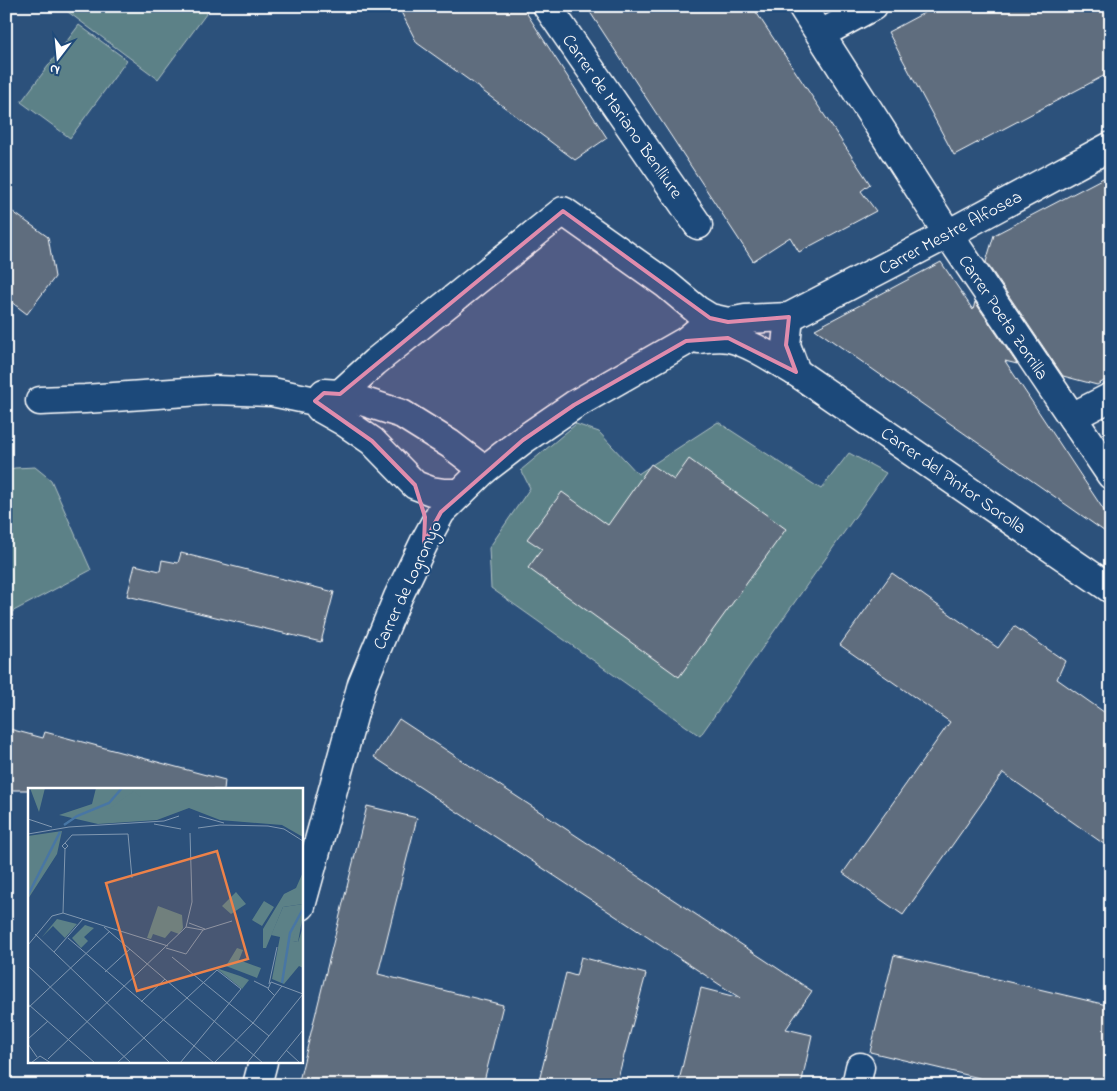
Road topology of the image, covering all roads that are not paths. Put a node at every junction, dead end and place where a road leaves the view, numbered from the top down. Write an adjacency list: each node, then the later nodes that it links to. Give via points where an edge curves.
1 (547, 6): 6 (street, Carrer de Mariano Benlliure)
2 (802, 6): 4 (street, Carrer Poeta Zorrilla)
3 (873, 6): 4 (street)
4 (821, 34): 7 (street, Carrer Poeta Zorrilla)
5 (1111, 146): 7 (street, Carrer Mestre Alfosea)
6 (698, 225)
7 (948, 234): 8 (street, Carrer Mestre Alfosea); 15 (street, Carrer Poeta Zorrilla)
8 (789, 317): 9 (street, Carrer de Logronyo); 11 (street, via 786,345)
9 (728, 322): 10 (street, Carrer de Logronyo, via 698,331); 12 (street, via 710,318 697,310 563,211)
10 (686, 341): 11 (street, Carrer del Pintor Sorolla, via 728,338 751,346); 16 (street, Carrer de Logronyo, via 574,405)
11 (796, 372): 21 (street, Carrer del Pintor Sorolla)
12 (328, 397): 14 (street, via 215,390); 16 (street, via 402,414); 18 (street, via 320,408 372,441)
13 (1111, 397): 15 (street)
14 (40, 401)
15 (1072, 417): 17 (street, Carrer Poeta Zorrilla)
16 (484, 470): 19 (street, Carrer de Logronyo)
17 (1111, 475)
18 (415, 485): 19 (street, via 431,491); 20 (street, via 422,498 425,517)
19 (460, 493): 20 (street, Carrer de Logronyo, via 441,512)
20 (424, 543): 22 (street, Carrer de Logronyo, via 362,684)
21 (1111, 589)
22 (302, 902)
23 (262, 1064): 24 (street)
24 (257, 1085)

